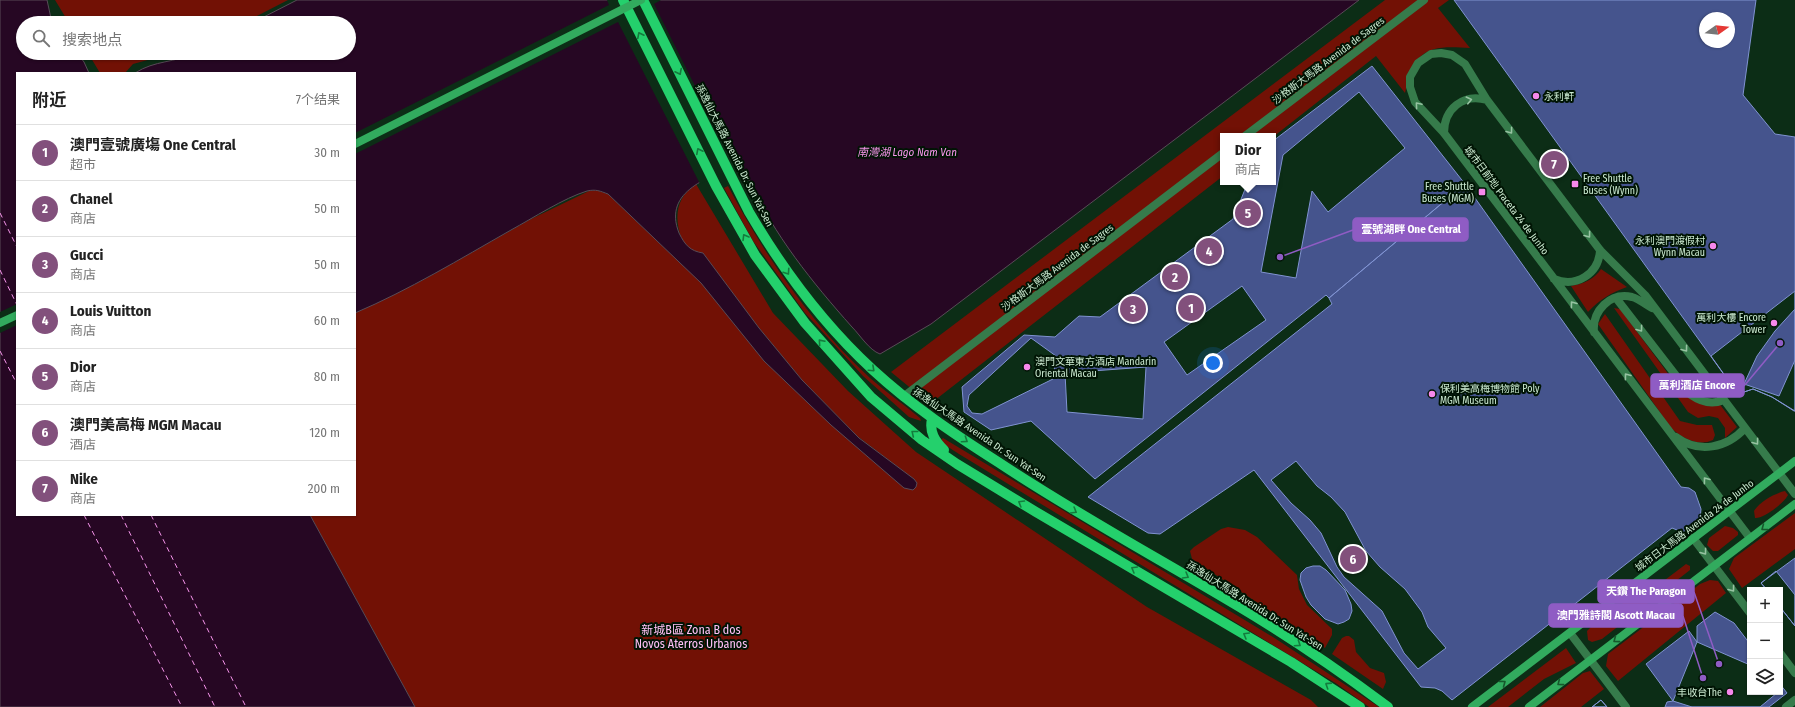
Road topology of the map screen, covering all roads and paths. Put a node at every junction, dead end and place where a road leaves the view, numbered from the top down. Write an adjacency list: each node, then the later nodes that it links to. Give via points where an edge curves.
1 (623, 0): 22 (main road, one-way to 1, via 922,440 860,386 805,323 756,255 716,186)
2 (642, 0): 7 (main road, bridge); 16 (main road, 孫逸仙大馬路 Avenida Dr. Sun Yat-Sen, one-way to 16, via 749,212 791,278 836,333)
3 (1424, 0): 5 (street, 沙格斯大馬路 Avenida de Sagres)
4 (1487, 100): 6 (street, one-way to 4, via 1446,117 1456,104 1470,98); 6 (street, 城市日前地 Praceta 24 de Junho, one-way to 4, via 1418,106 1411,93 1410,77 1414,67 1422,59 1431,54 1441,53 1457,57 1468,68); 9 (street, 城市日前地 Praceta 24 de Junho, one-way to 9)
5 (1249, 133)
6 (1444, 133): 10 (street, 城市日前地 Praceta 24 de Junho)
7 (356, 143)
8 (1220, 155): 16 (street, 沙格斯大馬路 Avenida de Sagres)
9 (1600, 250): 10 (street, via 1596,264 1583,279 1568,282); 12 (street, 城市日前地 Praceta 24 de Junho, via 1645,295)
10 (1554, 279): 15 (street, 城市日前地 Praceta 24 de Junho, one-way to 10)
11 (1616, 298): 12 (street, 城市日前地 Praceta 24 de Junho, via 1636,298); 15 (street, via 1598,311 1594,320); 17 (street, one-way to 17, via 1691,395 1705,402)
12 (1658, 312): 17 (street, 城市日前地 Praceta 24 de Junho, one-way to 17)
13 (16, 315): 14 (main road)
14 (0, 323)
15 (1594, 332): 19 (street, 城市日前地 Praceta 24 de Junho, one-way to 15)
16 (903, 396): 18 (main road, 孫逸仙大馬路 Avenida Dr. Sun Yat-Sen)
17 (1724, 400): 20 (street, 城市日前地 Praceta 24 de Junho)
18 (932, 419): 22 (main road, via 930,426 933,436); 37 (main road, 孫逸仙大馬路 Avenida Dr. Sun Yat-Sen, one-way to 37, via 1051,498 1287,636)
19 (1667, 428): 20 (street, via 1683,442 1708,447 1728,442); 26 (street, 城市日前地 Praceta 24 de Junho, one-way to 19)
20 (1746, 428): 23 (street, 城市日前地 Praceta 24 de Junho, one-way to 23)
21 (1795, 461): 23 (main road, 城市日大馬路 Avenida 24 de Junho)
22 (957, 464): 36 (main road, one-way to 22, via 1291,662)
23 (1779, 473): 24 (street, 城市日前地 Praceta 24 de Junho); 26 (main road, 城市日大馬路 Avenida 24 de Junho)
24 (1795, 494)
25 (1795, 504): 28 (main road, one-way to 28)
26 (1729, 511): 27 (main road, 城市日大馬路 Avenida 24 de Junho); 28 (street, 城市日前地 Praceta 24 de Junho)
27 (1693, 538): 29 (street, one-way to 29); 31 (main road, 城市日大馬路 Avenida 24 de Junho)
28 (1750, 538): 29 (main road)
29 (1714, 566): 30 (street, one-way to 30); 33 (main road, one-way to 33)
30 (1747, 609)
31 (1570, 632): 33 (street); 38 (main road, 城市日大馬路 Avenida 24 de Junho, one-way to 31)
32 (1783, 657): 34 (street)
33 (1590, 660): 39 (main road, one-way to 39); 40 (street)
34 (1795, 672)
35 (1795, 700): 41 (street)
36 (1360, 707)
37 (1388, 707)
38 (1472, 707)
39 (1529, 707)
40 (1626, 707)
41 (1786, 707)

